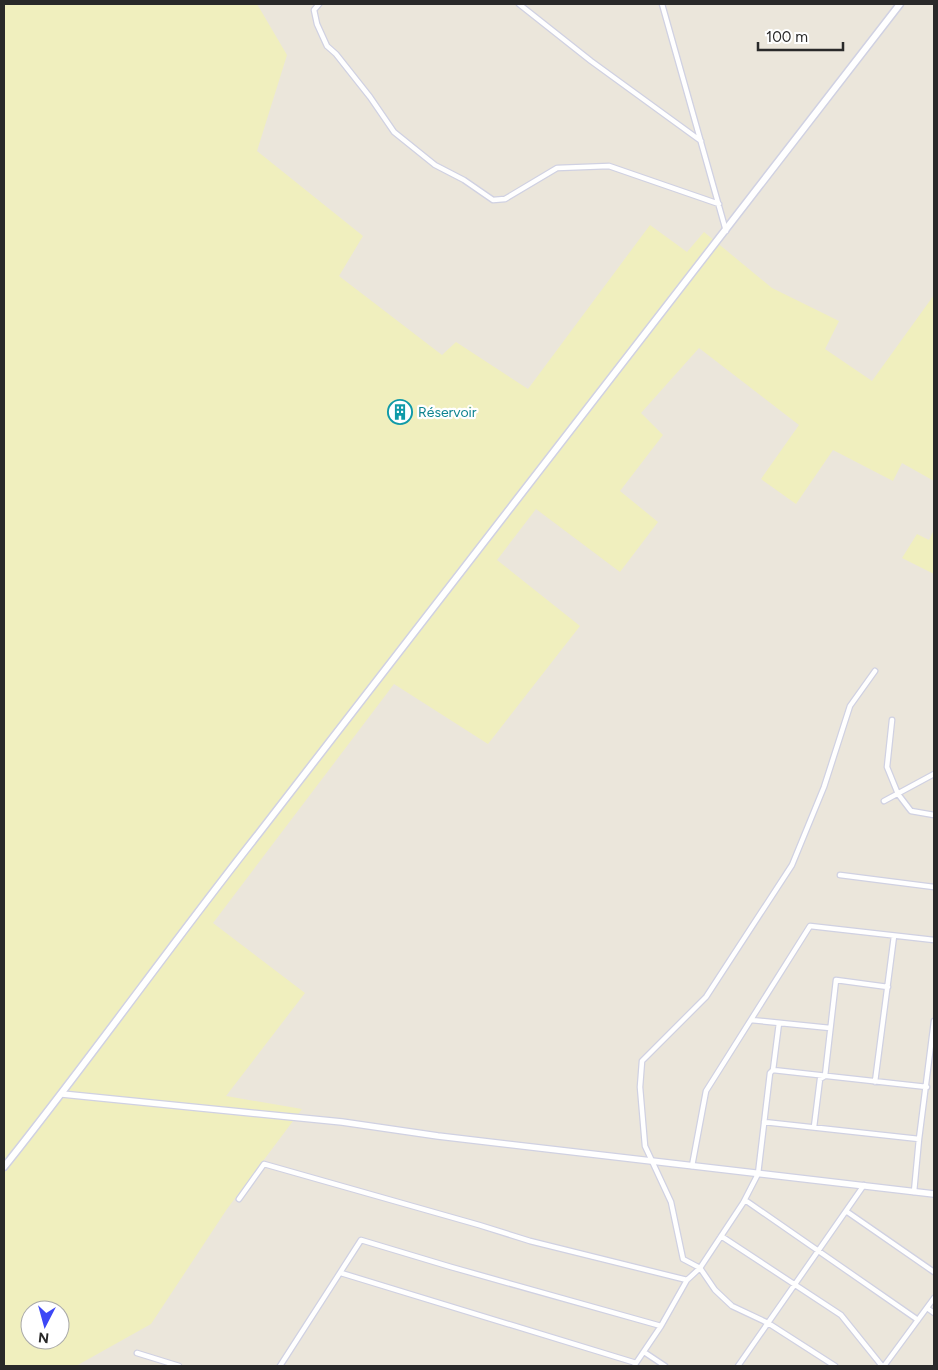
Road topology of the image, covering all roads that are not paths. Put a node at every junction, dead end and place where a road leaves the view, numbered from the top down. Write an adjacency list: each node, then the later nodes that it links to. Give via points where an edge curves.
1 (319, 4): 6 (street, via 314,10 327,46 370,97 394,132 435,165 493,200 505,199 557,168 609,166)
2 (519, 4): 5 (street)
3 (662, 4): 5 (street)
4 (900, 4): 7 (main road)
5 (701, 141): 6 (street)
6 (718, 204): 7 (street)
7 (726, 231): 27 (main road, via 251,843)
8 (875, 671): 31 (street, via 850,706 824,787 792,865 706,997 642,1061 641,1113 644,1146)
9 (892, 720): 11 (street, via 887,767)
10 (934, 774): 11 (street)
11 (898, 794): 12 (street); 13 (street, via 911,810)
12 (884, 801)
13 (934, 814)
14 (840, 875): 15 (street)
15 (934, 886)
16 (894, 936): 17 (street); 18 (street); 19 (street, via 810,926)
17 (934, 940)
18 (888, 987): 22 (street, via 836,980); 25 (street)
19 (751, 1020): 21 (street); 32 (street, via 706,1092)
20 (934, 1021): 26 (street)
21 (779, 1023): 22 (street); 23 (street)
22 (830, 1028): 24 (street)
23 (773, 1070): 24 (street); 28 (street)
24 (825, 1076): 25 (street); 29 (street, via 820,1079)
25 (875, 1082): 26 (street)
26 (926, 1086): 30 (street)
27 (62, 1094): 31 (street, via 342,1122); 33 (main road)
28 (764, 1122): 29 (street); 34 (street)
29 (814, 1127): 30 (street)
30 (919, 1139): 36 (street)
31 (651, 1161): 32 (street); 43 (street, via 671,1202 683,1259)
32 (692, 1166): 34 (street)
33 (4, 1167)
34 (758, 1174): 35 (street); 39 (street)
35 (864, 1185): 36 (street); 40 (street)
36 (914, 1192): 37 (street)
37 (934, 1194)
38 (239, 1199): 46 (street, via 264,1164 530,1241)
39 (745, 1200): 41 (street); 42 (street)
40 (846, 1211): 42 (street); 44 (street)
41 (721, 1236): 43 (street); 47 (street)
42 (818, 1250): 47 (street); 51 (street)
43 (700, 1268): 46 (street); 52 (street, via 715,1290 732,1306)
44 (934, 1272)
45 (341, 1273): 53 (street, via 361,1240); 56 (street); 58 (street)
46 (686, 1280): 53 (street)
47 (794, 1285): 52 (street); 62 (street, via 841,1315)
48 (934, 1298): 49 (street)
49 (927, 1308): 50 (street); 51 (street)
50 (934, 1313)
51 (918, 1320): 62 (street)
52 (768, 1323): 60 (street); 61 (street)
53 (661, 1326): 54 (street)
54 (644, 1352): 56 (street); 59 (street)
55 (137, 1353): 57 (street)
56 (635, 1365)
57 (179, 1366)
58 (280, 1366)
59 (665, 1366)
60 (738, 1366)
61 (835, 1366)
62 (883, 1366)

